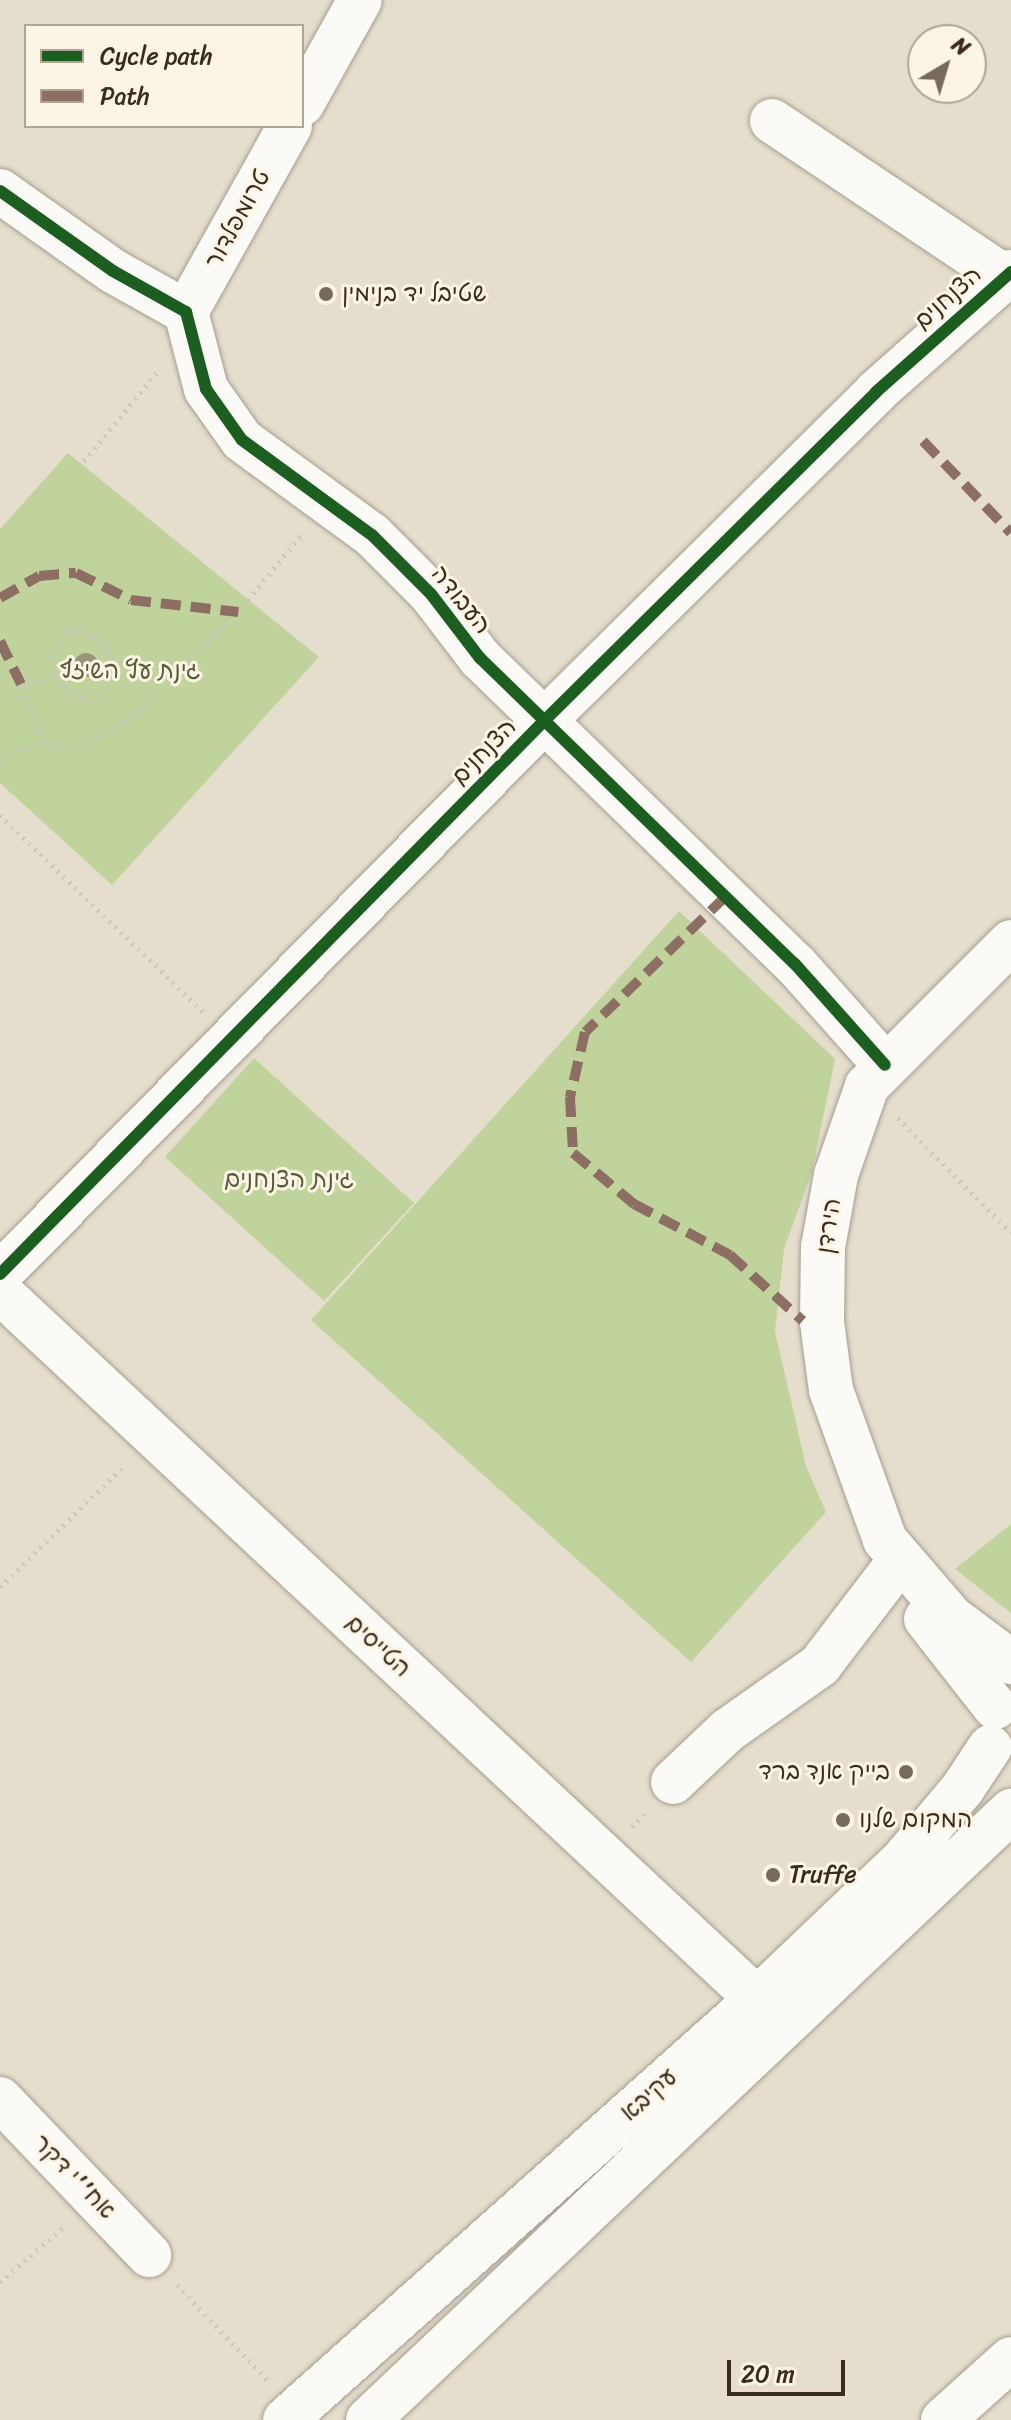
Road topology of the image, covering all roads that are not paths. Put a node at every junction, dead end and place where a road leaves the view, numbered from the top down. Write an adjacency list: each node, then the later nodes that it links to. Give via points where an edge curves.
1 (360, 0): 2 (street)
2 (304, 100)
3 (772, 121): 6 (street, הצנחנים)
4 (289, 128): 7 (street, טרומפלדור)
5 (0, 191): 7 (street)
6 (1008, 274): 8 (street, הצנחנים, via 876,392)
7 (192, 333): 8 (street, העבודה, via 206,389 242,440 372,535 480,658)
8 (544, 721): 10 (street, העבודה, via 795,964); 11 (street, הצנחנים)
9 (1011, 942): 10 (street, הירדן)
10 (876, 1076): 13 (street, הירדן, via 836,1175 823,1247 822,1322 831,1390 854,1463 885,1540)
11 (0, 1274)
12 (0, 1292): 18 (street, הטייסים)
13 (901, 1559): 14 (street, הירדן, via 952,1618); 15 (street, הירדן, via 917,1606); 16 (street, via 820,1665 728,1730)
14 (1011, 1662)
15 (1002, 1731): 18 (street, עקיבא, via 902,1861)
16 (673, 1782)
17 (1011, 1811): 23 (street, עקיבא)
18 (757, 1999): 22 (street, עקיבא)
19 (0, 2099): 20 (street, אח''י דקר)
20 (149, 2255)
21 (1011, 2359): 24 (street)
22 (290, 2415)
23 (368, 2420)
24 (943, 2420)

